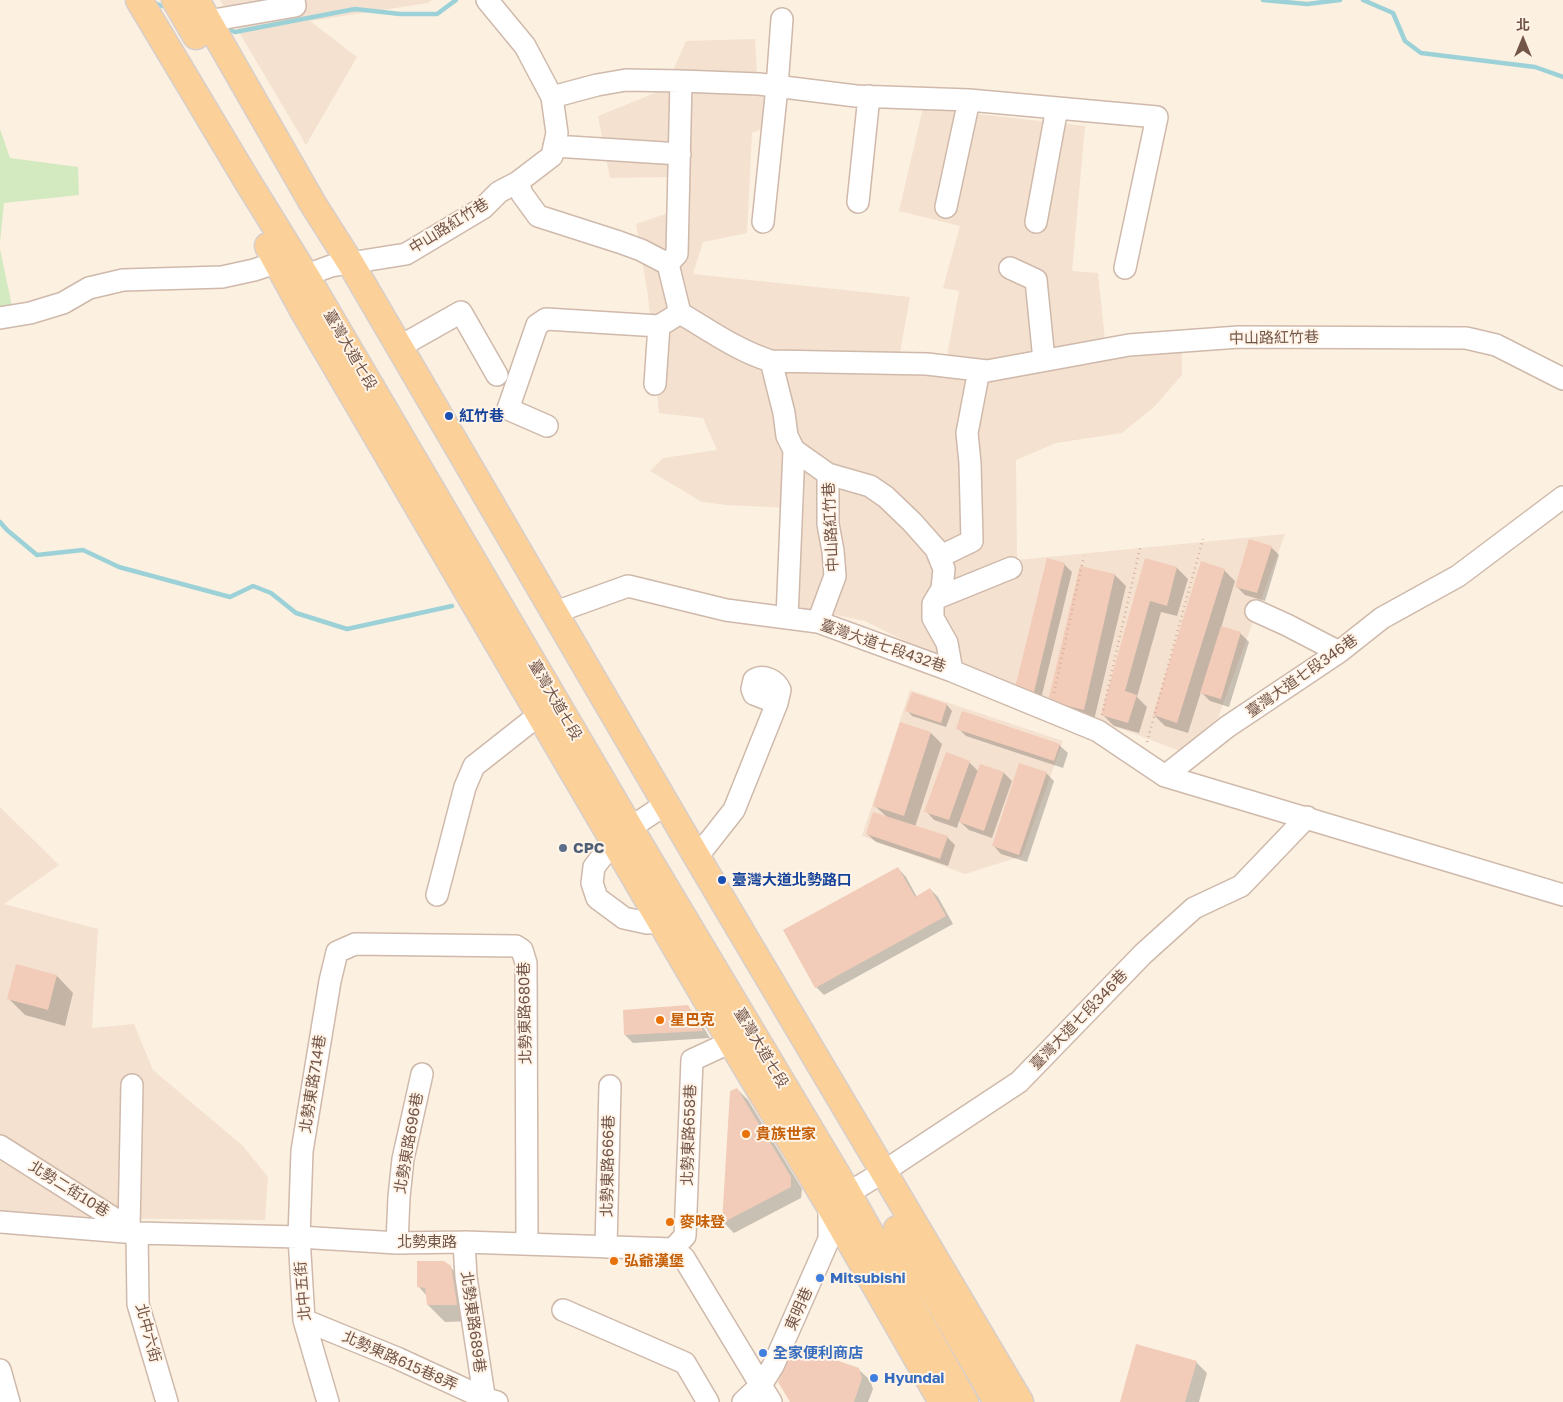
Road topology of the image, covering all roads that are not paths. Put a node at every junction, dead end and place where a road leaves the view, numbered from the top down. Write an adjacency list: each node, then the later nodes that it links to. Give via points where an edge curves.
1 (123, 0): 25 (main road, 臺灣大道七段)
2 (139, 0): 25 (main road, 臺灣大道七段, via 246,179)
3 (175, 0): 22 (main road, 臺灣大道七段)
4 (294, 0): 6 (street, via 295,6)
5 (487, 0): 11 (street, via 526,46)
6 (202, 11): 22 (main road, 臺灣大道七段, via 313,204)
7 (782, 19): 9 (street)
8 (682, 81): 9 (street); 11 (street, via 626,80); 15 (street)
9 (777, 87): 10 (street); 19 (street)
10 (869, 96): 12 (street); 17 (street)
11 (552, 97): 14 (street, via 557,133)
12 (968, 100): 13 (street); 18 (street)
13 (1057, 108): 20 (street); 24 (street, via 1157,117)
14 (554, 146): 15 (street); 16 (street, 中山路紅竹巷, via 552,156)
15 (680, 154): 21 (street, via 677,254)
16 (518, 182): 21 (street, via 522,194 538,216 620,242); 22 (street, 中山路紅竹巷, via 499,192 483,208 406,254)
17 (858, 202)
18 (946, 207)
19 (763, 222)
20 (1036, 222)
21 (668, 264): 26 (street)
22 (341, 265): 25 (street, 中山路紅竹巷); 29 (main road, 臺灣大道七段); 52 (main road, 臺灣大道七段)
23 (1010, 268): 30 (street, via 1036,280)
24 (1125, 268)
25 (290, 273): 27 (street, 中山路紅竹巷, via 254,270 222,277 123,280 89,288 63,302 38,310); 50 (main road, 臺灣大道七段, via 304,312); 54 (main road, 臺灣大道七段)
26 (680, 312): 28 (street); 31 (street, 中山路紅竹巷, via 736,346)
27 (0, 318)
28 (659, 326): 35 (street); 36 (street, via 546,319 537,325 508,409)
29 (399, 347): 33 (street, via 461,312); 44 (main road, 臺灣大道七段)
30 (1044, 360): 32 (street, 中山路紅竹巷); 34 (street, 中山路紅竹巷, via 1129,344 1239,337 1466,338 1496,344)
31 (771, 361): 32 (street, 中山路紅竹巷, via 927,364); 37 (street, via 787,436)
32 (979, 370): 40 (street, via 967,433 972,541)
33 (496, 375)
34 (1563, 379)
35 (654, 384)
36 (547, 426)
37 (794, 450): 38 (street, 中山路紅竹巷); 45 (street)
38 (828, 474): 40 (street, via 870,486 886,497 936,549); 46 (street, 中山路紅竹巷, via 828,524 835,576)
39 (1563, 497): 47 (street, 臺灣大道七段346巷, via 1458,576 1382,618)
40 (939, 557): 42 (street, via 944,569 942,588)
41 (1010, 568): 42 (street)
42 (936, 598): 48 (street, via 934,618 947,643)
43 (1256, 611): 47 (street)
44 (553, 613): 45 (street, 臺灣大道七段432巷, via 628,586 726,610); 52 (main road, 臺灣大道七段)
45 (787, 618): 46 (street, 臺灣大道七段432巷)
46 (818, 622): 48 (street, 臺灣大道七段432巷)
47 (1339, 652): 51 (street, 臺灣大道七段346巷, via 1227,727)
48 (952, 671): 51 (street, 臺灣大道七段432巷, via 1098,731)
49 (777, 703): 55 (street, via 734,810)
50 (540, 714): 54 (main road, 臺灣大道七段); 56 (street, via 474,766 464,787)
51 (1165, 776): 53 (street)
52 (659, 808): 54 (street); 55 (main road, 臺灣大道七段); 65 (main road, 臺灣大道七段)
53 (1307, 817): 57 (street); 65 (street, 臺灣大道七段346巷, via 1240,886 1194,908 1143,954 1019,1082)
54 (622, 835): 58 (main road, 臺灣大道七段); 58 (street, via 594,867 592,883 597,898 624,918 647,923)
55 (697, 857): 65 (main road, 臺灣大道七段)
56 (437, 895)
57 (1563, 895)
58 (671, 917): 60 (main road, 臺灣大道七段); 66 (main road, 臺灣大道七段)
59 (355, 944): 69 (street, 北勢東路714巷, via 337,952 330,980 302,1151); 72 (street, 北勢東路680巷, via 516,946 522,950 526,964)
60 (731, 1042): 66 (main road, 臺灣大道七段); 74 (street, 北勢東路658巷, via 692,1060 685,1236)
61 (422, 1074): 70 (street, 北勢東路696巷, via 403,1159)
62 (132, 1085): 68 (street, 北中六街)
63 (610, 1086): 73 (street, 北勢東路666巷)
64 (0, 1146): 68 (street, 北勢二街10巷)
65 (876, 1176): 66 (street); 87 (main road, 臺灣大道七段, via 936,1298); 88 (main road, 臺灣大道七段)
66 (838, 1199): 78 (street, 東明巷, via 830,1239 773,1366); 85 (main road, 臺灣大道七段); 86 (main road, 臺灣大道七段)
67 (0, 1222): 68 (street, 北勢東路)
68 (133, 1230): 69 (street, 北勢東路); 81 (street, 北中六街, via 138,1304)
69 (299, 1237): 70 (street, 北勢東路); 76 (street, 北中五街)
70 (397, 1242): 71 (street, 北勢東路)
71 (464, 1242): 72 (street, 北勢東路); 79 (street, 北勢東路689巷, via 466,1277)
72 (526, 1244): 73 (street, 北勢東路)
73 (606, 1246): 74 (street, 北勢東路)
74 (674, 1249): 78 (street, via 684,1258)
75 (563, 1310): 83 (street, via 685,1363)
76 (304, 1320): 79 (street, 北勢東路615巷8弄); 82 (street, 北中五街)
77 (0, 1370): 80 (street)
78 (766, 1393): 84 (street, 東明巷)
79 (489, 1401)
80 (9, 1402)
81 (167, 1402)
82 (328, 1402)
83 (708, 1402)
84 (743, 1402)
85 (942, 1402)
86 (965, 1402)
87 (997, 1402)
88 (1020, 1402)

